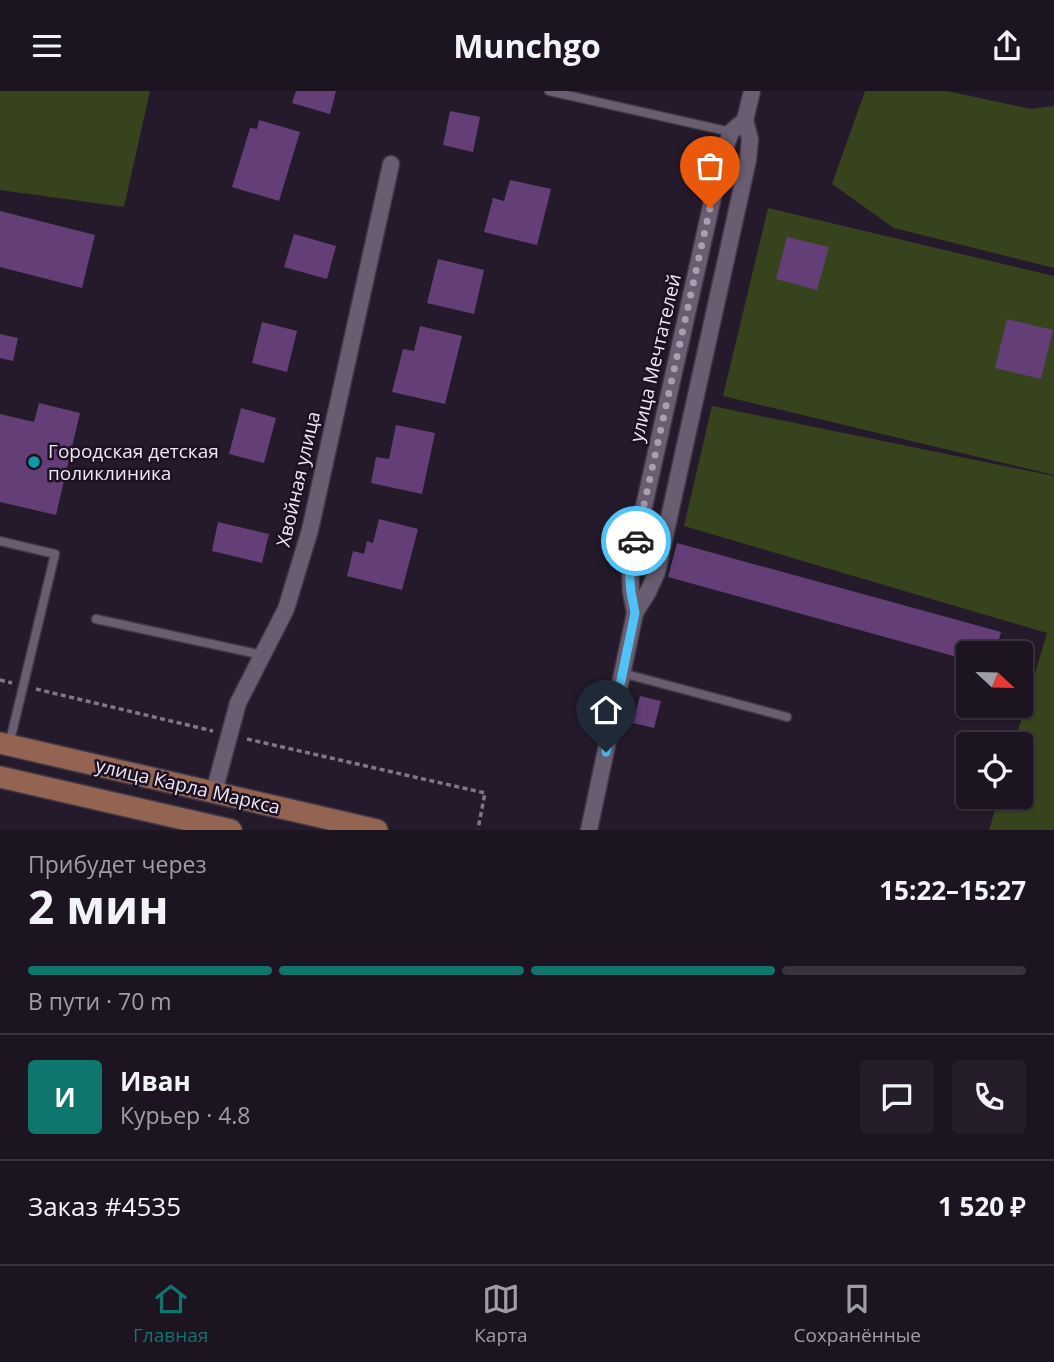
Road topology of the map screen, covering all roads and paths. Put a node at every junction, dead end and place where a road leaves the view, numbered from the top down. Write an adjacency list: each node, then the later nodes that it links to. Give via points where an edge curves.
1 (549, 91): 4 (lane)
2 (752, 91): 3 (street, улица Мечтателей)
3 (745, 120): 4 (street); 7 (street, улица Мечтателей, via 750,139 748,160 657,572)
4 (731, 132): 7 (street, улица Мечтателей, via 629,569)
5 (391, 164): 9 (street, Хвойная улица, via 310,530 286,608)
6 (0, 541): 12 (lane, via 55,554)
7 (635, 613): 10 (street, улица Мечтателей)
8 (96, 619): 9 (lane)
9 (262, 655): 14 (street, Хвойная улица, via 238,703)
10 (622, 673): 11 (lane); 19 (street, улица Мечтателей)
11 (787, 717)
12 (5, 744): 14 (main road, улица Карла Маркса)
13 (1, 778): 17 (main road, улица Карла Маркса)
14 (214, 792): 18 (main road, улица Карла Маркса)
15 (485, 793): 16 (path)
16 (478, 829)
17 (232, 830)
18 (377, 830)
19 (589, 830)

